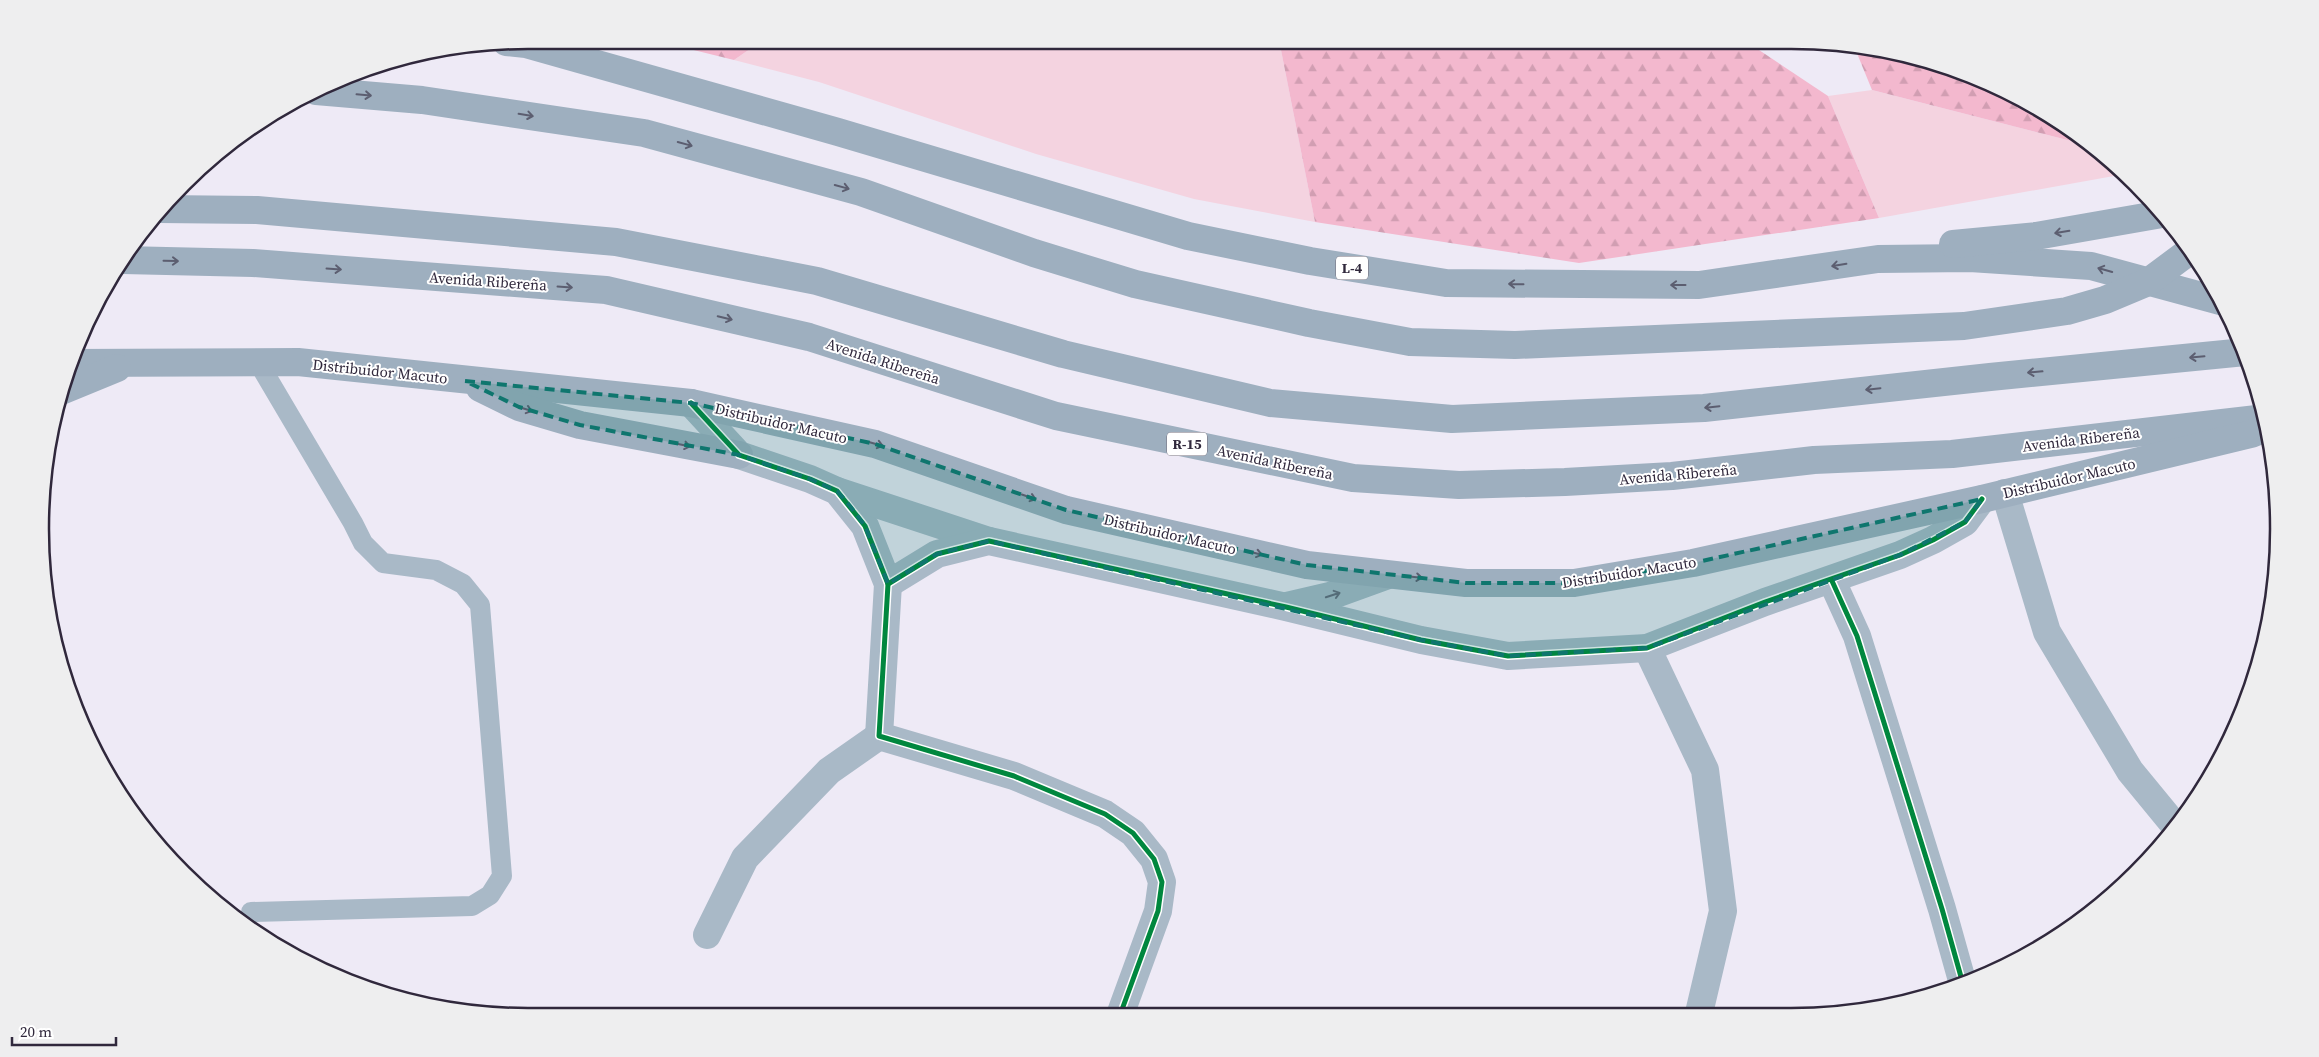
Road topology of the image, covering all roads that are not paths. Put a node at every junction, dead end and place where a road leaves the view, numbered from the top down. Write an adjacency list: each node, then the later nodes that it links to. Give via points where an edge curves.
1 (547, 49): 6 (main road, L-4, one-way to 1, via 1699,286 1436,282 1188,236)
2 (329, 92): 8 (main road, one-way to 8, via 422,100 644,133 861,192 1034,253 1136,284 1410,342 1516,345 1964,326 2067,311)
3 (171, 209): 10 (main road, one-way to 3, via 1704,408 1452,419 1270,403 1063,354 816,281 616,242 257,210)
4 (2154, 215): 6 (main road, one-way to 6, via 2036,236 1925,246)
5 (2184, 255): 8 (main road)
6 (1878, 259): 8 (main road, L-4, one-way to 6, via 2091,266 1970,258)
7 (131, 260): 17 (main road, Avenida Ribereña / R-15, one-way to 17, via 253,263 606,290 809,337 1056,416 1353,478 1459,484 1672,476 1814,460 1952,454)
8 (2148, 282): 9 (main road, L-4)
9 (2211, 299)
10 (2237, 353)
11 (258, 362): 13 (main road, Distribuidor Macuto); 14 (main road, Distribuidor Macuto, via 298,362); 30 (lane, via 363,543 383,563 436,570 464,584 480,605 502,876 490,895 472,906)
12 (78, 363): 13 (main road, Distribuidor Macuto)
13 (130, 363): 15 (main road)
14 (465, 381): 16 (main road, Distribuidor Macuto); 19 (main road, one-way to 19, via 519,407 580,425)
15 (70, 387)
16 (692, 403): 19 (street); 23 (main road, Distribuidor Macuto, one-way to 23, via 876,444 1066,510 1307,566)
17 (2257, 418)
18 (2260, 430): 21 (main road, Distribuidor Macuto)
19 (739, 456): 20 (street, via 810,478)
20 (837, 491): 22 (street); 25 (street, via 864,526)
21 (1994, 496): 23 (main road, Distribuidor Macuto, one-way to 21, via 1466,583 1574,583 1693,563); 24 (street, via 1964,522 1934,540); 29 (street, via 2047,632 2130,771)
22 (989, 540): 25 (street, via 937,554); 26 (street)
23 (1388, 574): 26 (street, one-way to 23, via 1330,596)
24 (1832, 581): 27 (street, via 1766,602); 32 (street, via 1857,636)
25 (888, 584): 28 (street)
26 (1286, 607): 27 (street, via 1421,640 1508,656)
27 (1648, 648): 34 (street, via 1705,770 1723,911)
28 (879, 736): 31 (street, via 829,771 745,858); 33 (street, via 1014,776 1105,814 1133,833 1154,860 1162,882 1158,911)
29 (2171, 821)
30 (252, 912)
31 (707, 935)
32 (1960, 977)
33 (1123, 1008)
34 (1700, 1008)

